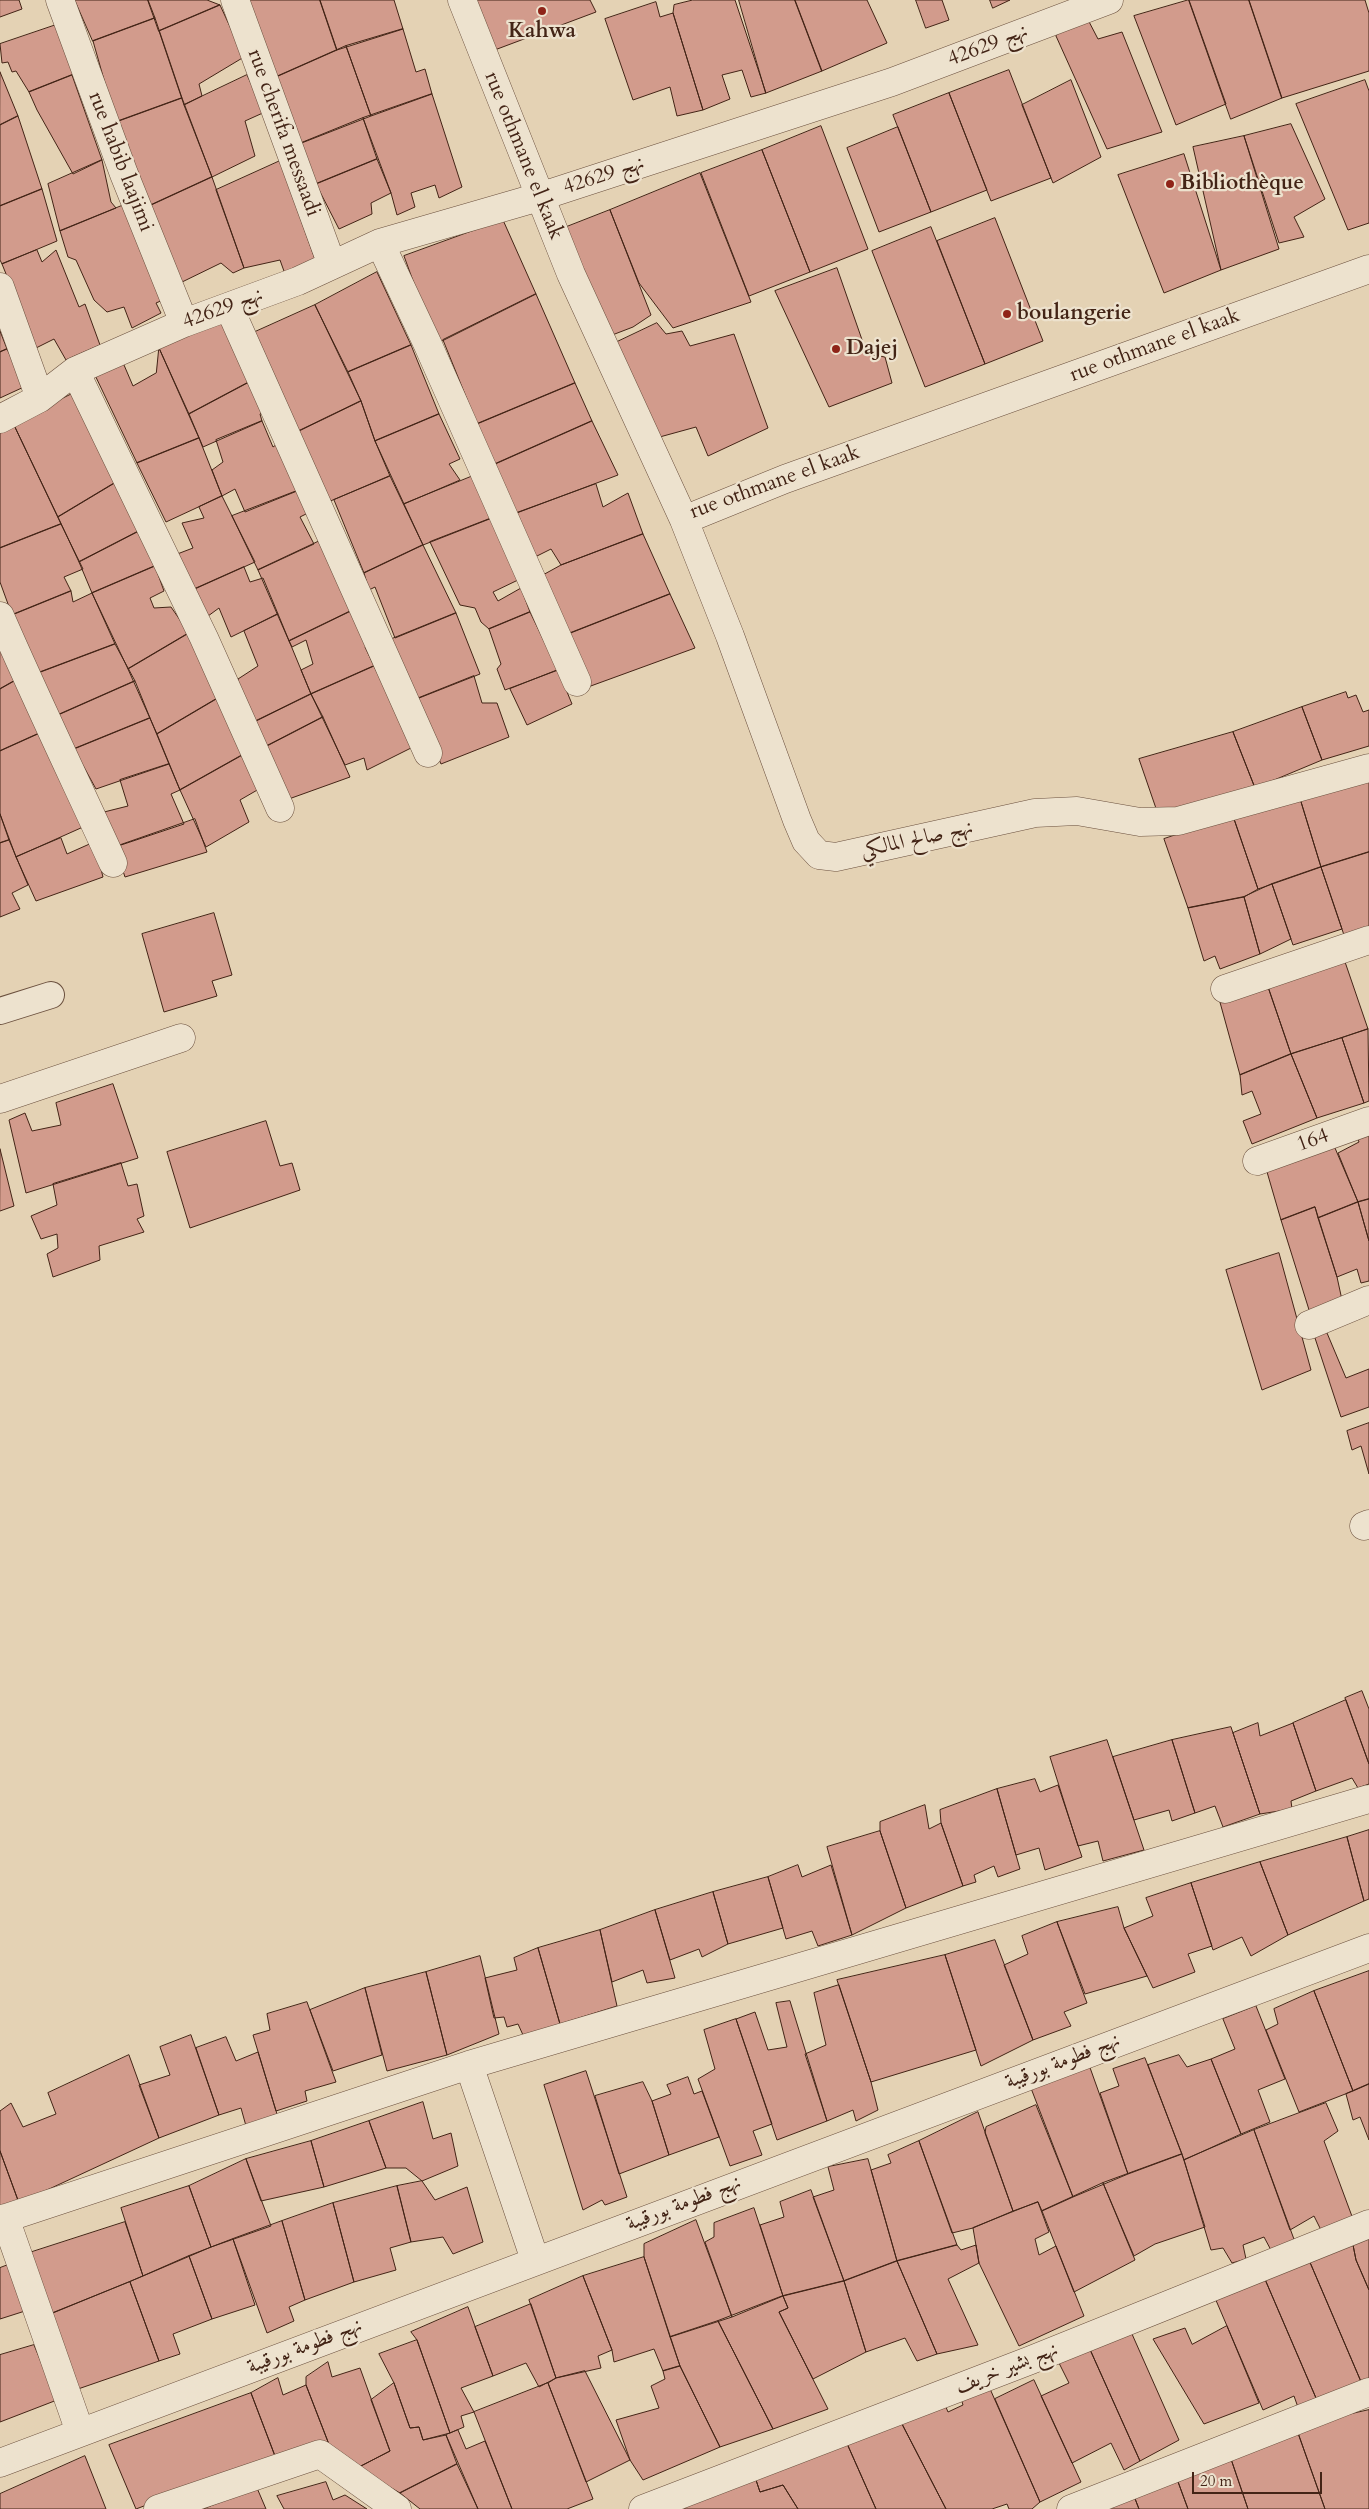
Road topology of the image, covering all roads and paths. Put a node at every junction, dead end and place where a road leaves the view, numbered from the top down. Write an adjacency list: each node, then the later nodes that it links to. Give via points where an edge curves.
1 (60, 0): 11 (street, rue habib laajimi, via 124,174)
2 (235, 0): 7 (street, rue cherifa messaadi)
3 (462, 0): 5 (street, rue othmane el kaak)
4 (1109, 0): 5 (street, نهج 42629, via 892,82)
5 (539, 198): 6 (street, نهج 42629); 15 (street, rue othmane el kaak)
6 (380, 243): 7 (street, نهج 42629); 17 (street)
7 (332, 265): 10 (street, نهج 42629)
8 (1369, 269): 15 (street, rue othmane el kaak, via 785,479)
9 (0, 288): 13 (street)
10 (230, 307): 11 (street, نهج 42629); 18 (street)
11 (184, 323): 12 (street, نهج 42629)
12 (75, 371): 13 (street, نهج 42629); 20 (street, via 204,638)
13 (40, 398): 14 (street, نهج 42629)
14 (0, 419)
15 (684, 520): 19 (street, نهج صالح المالكي, via 797,820 806,841 819,856 836,857 1035,813 1077,811 1140,822 1178,821)
16 (0, 616): 21 (street)
17 (577, 682)
18 (428, 753)
19 (1369, 768)
20 (280, 808)
21 (112, 863)
22 (1369, 940): 23 (street)
23 (1225, 989)
24 (51, 995): 25 (lane)
25 (0, 1011)
26 (181, 1038): 27 (street)
27 (0, 1099)
28 (1369, 1121): 29 (street, 164)
29 (1257, 1161)
30 (1369, 1300): 31 (street)
31 (1309, 1325)
32 (1369, 1799): 34 (street)
33 (1369, 1948): 37 (street, نهج فطومة بورقيبة)
34 (468, 2065): 35 (street); 37 (street)
35 (2, 2219): 39 (street)
36 (1369, 2224): 43 (street, نهج بشير خريف, via 1031,2360)
37 (535, 2260): 39 (street, نهج فطومة بورقيبة)
38 (1369, 2392): 44 (street)
39 (80, 2432): 40 (street, نهج فطومة بورقيبة)
40 (0, 2463)
41 (158, 2509): 42 (street, via 320,2454)
42 (397, 2509)
43 (643, 2509)
44 (1071, 2509)

